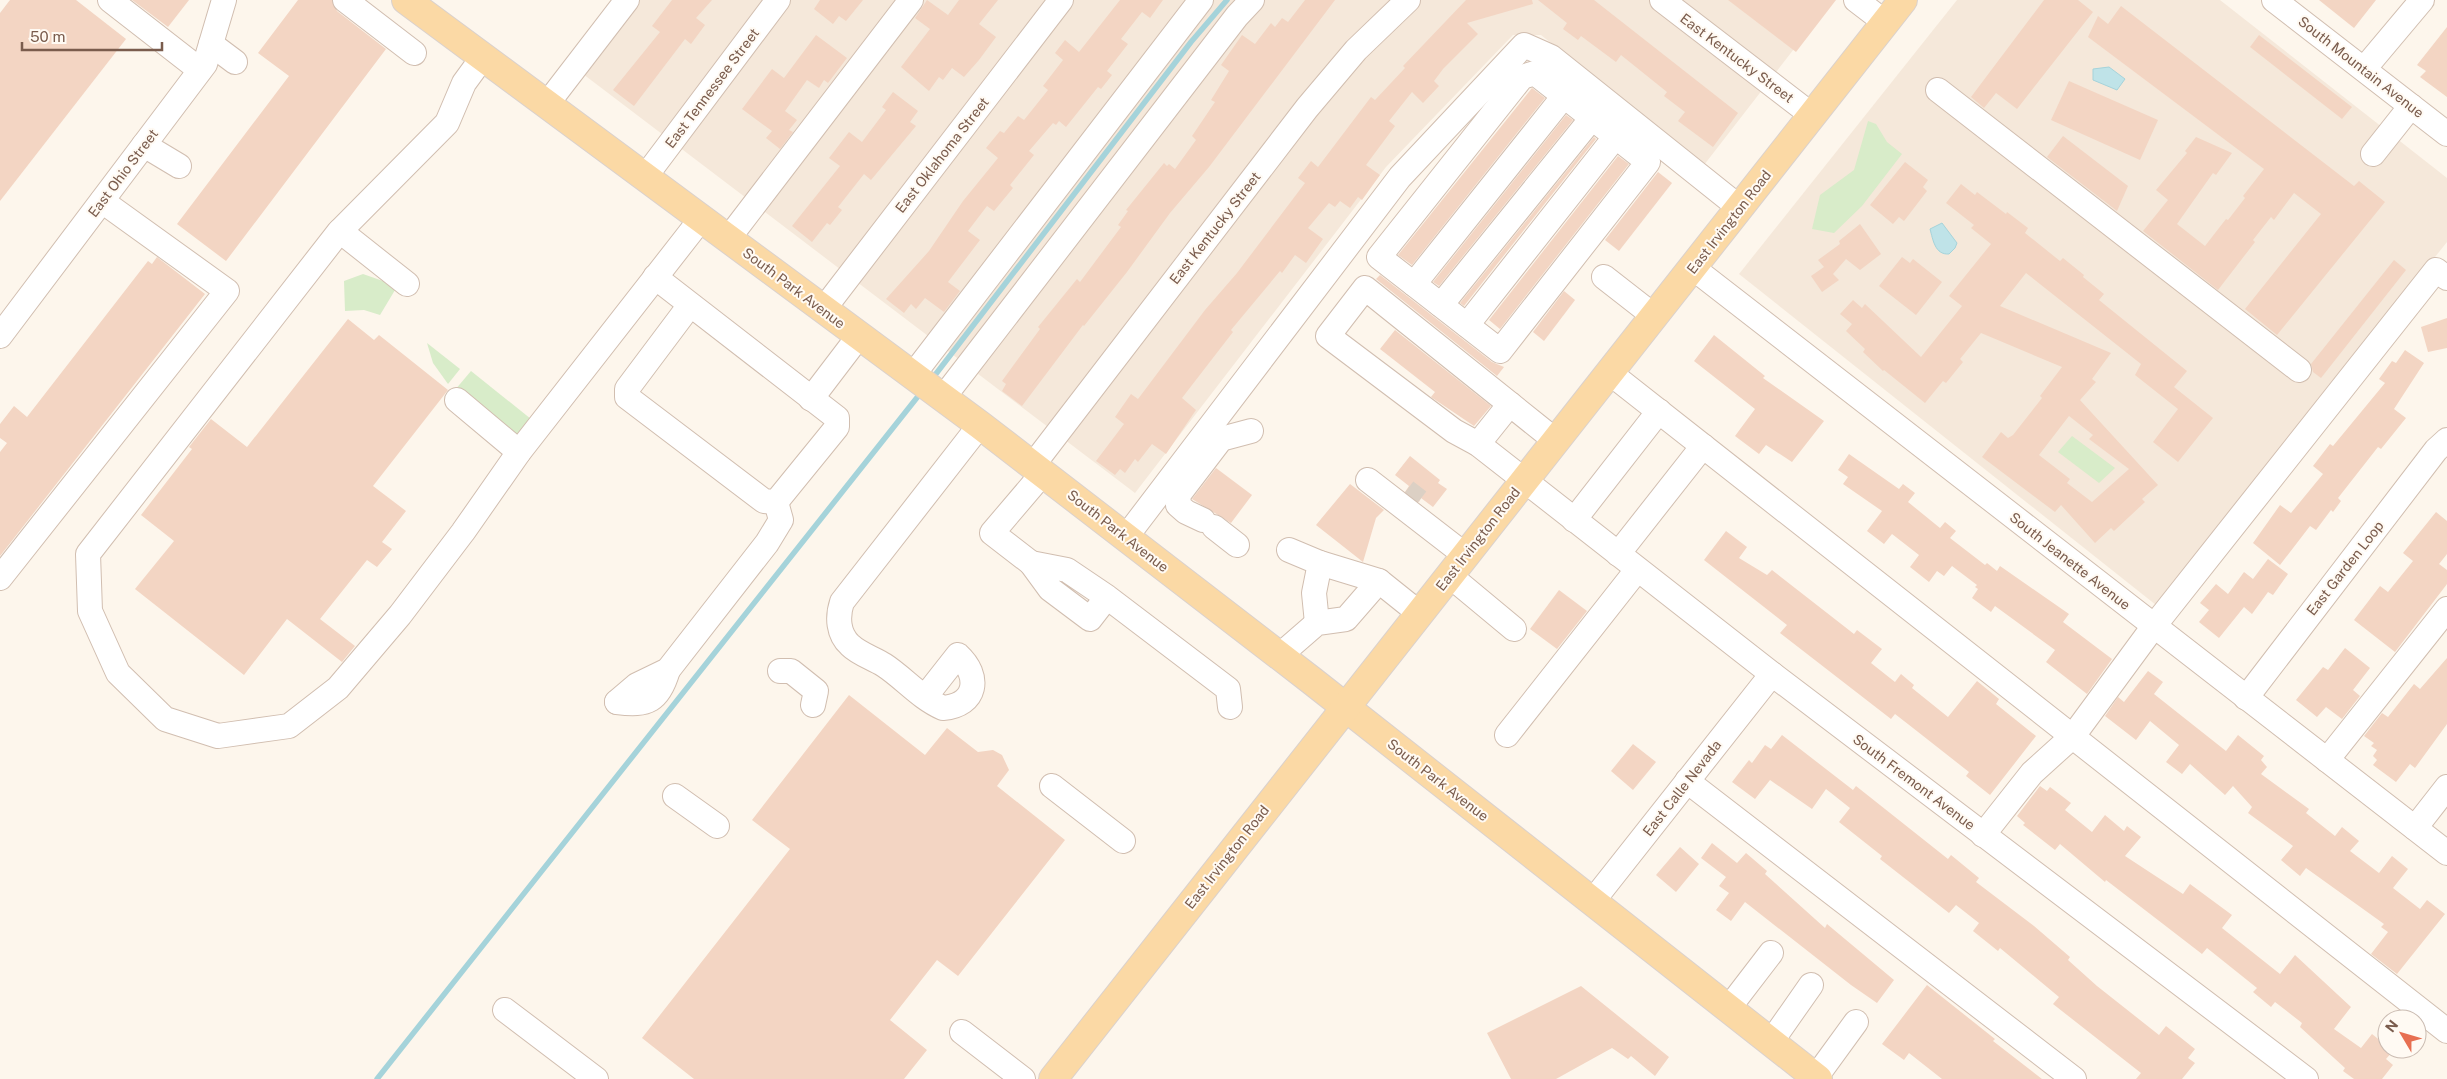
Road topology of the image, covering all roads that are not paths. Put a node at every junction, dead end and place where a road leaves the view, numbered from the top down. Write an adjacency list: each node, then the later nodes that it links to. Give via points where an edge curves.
1 (110, 0): 23 (street)
2 (224, 0): 18 (street, East Ohio Street)
3 (345, 0): 19 (street)
4 (406, 0): 20 (main road, South Park Avenue)
5 (627, 0): 26 (street)
6 (778, 0): 35 (street, East Tennessee Street)
7 (911, 0): 40 (street)
8 (1061, 0): 49 (street, East Oklahoma Street)
9 (1201, 0): 56 (street)
10 (1252, 0): 57 (street)
11 (1408, 0): 69 (street, East Kentucky Street, via 1356,50 1307,108)
12 (1662, 0): 28 (street, East Kentucky Street)
13 (1856, 0): 17 (street)
14 (1903, 0): 17 (main road, East Irvington Road)
15 (2274, 0): 22 (street, South Mountain Avenue)
16 (2422, 0): 22 (street)
17 (1886, 22): 28 (main road, East Irvington Road)
18 (211, 44): 21 (street); 23 (street, East Ohio Street)
19 (414, 54)
20 (484, 57): 26 (main road, South Park Avenue); 39 (street, via 464,82 447,124)
21 (235, 62)
22 (2364, 69): 27 (street, South Mountain Avenue)
23 (200, 70): 32 (street, East Ohio Street)
24 (1938, 90): 54 (street)
25 (1564, 96): 29 (street); 46 (street); 46 (street, via 1535,72 1522,77 1510,92 1379,257)
26 (547, 104): 35 (main road, South Park Avenue)
27 (2411, 106): 30 (street, South Mountain Avenue); 33 (street)
28 (1813, 116): 37 (main road, East Irvington Road)
29 (1592, 118): 31 (street); 48 (street)
30 (2447, 134)
31 (1616, 136): 51 (street); 51 (street, via 1648,162 1500,351)
32 (144, 145): 34 (street); 36 (street, East Ohio Street)
33 (2373, 154)
34 (179, 166)
35 (645, 176): 38 (main road, South Park Avenue)
36 (102, 200): 52 (street, East Ohio Street); 82 (street, via 227,291)
37 (1740, 208): 41 (main road, East Irvington Road); 74 (street, via 1551,57 1524,45 1400,177)
38 (701, 219): 40 (main road, South Park Avenue); 43 (street)
39 (340, 232): 45 (street); 68 (street, via 88,554 90,611 118,673 165,719 218,736 289,726 338,688 400,615 464,532)
40 (728, 239): 49 (main road, South Park Avenue)
41 (1693, 268): 50 (main road, East Irvington Road); 88 (street, South Jeanette Avenue)
42 (1604, 277): 50 (street)
43 (655, 278): 47 (street); 68 (street)
44 (2447, 278): 88 (street, via 2436,270)
45 (407, 284)
46 (1414, 284): 48 (street)
47 (690, 305): 58 (street); 72 (street, via 627,389 627,397 764,501)
48 (1441, 305): 51 (street)
49 (823, 310): 53 (main road, South Park Avenue)
50 (1654, 316): 55 (main road, East Irvington Road)
51 (1467, 325)
52 (0, 336)
53 (859, 336): 56 (main road, South Park Avenue); 58 (street)
54 (2299, 370)
55 (1610, 373): 61 (street); 64 (main road, East Irvington Road)
56 (914, 376): 57 (main road, South Park Avenue)
57 (940, 395): 62 (main road, South Park Avenue)
58 (811, 399): 72 (street, via 837,418 836,427)
59 (457, 400): 68 (street)
60 (1510, 404): 64 (street); 66 (street); 66 (street, South Fremont Avenue, via 1365,288 1328,336 1454,431)
61 (1659, 411): 67 (street); 73 (street)
62 (980, 425): 69 (main road, South Park Avenue); 94 (street, via 842,602 839,611 839,624 850,645 885,666)
63 (1251, 431): 75 (street, via 1221,439 1179,494 1178,505)
64 (1556, 440): 70 (main road, East Irvington Road)
65 (2447, 440): 95 (street, East Garden Loop)
66 (1478, 444): 70 (street, South Fremont Avenue)
67 (1703, 446): 77 (street); 100 (street)
68 (519, 452)
69 (1038, 469): 74 (main road, South Park Avenue); 78 (street, East Kentucky Street, via 992,533)
70 (1524, 481): 73 (street, South Fremont Avenue); 80 (main road, East Irvington Road)
71 (1406, 491): 80 (street, via 1373,474)
72 (776, 502): 91 (street, via 781,520 767,543)
73 (1574, 520): 77 (street, South Fremont Avenue)
74 (1126, 537): 90 (main road, South Park Avenue)
75 (1237, 545)
76 (1289, 550): 79 (street)
77 (1618, 554): 81 (street, South Fremont Avenue)
78 (1032, 563): 84 (street, via 1067,570); 84 (street, via 1050,589 1090,619)
79 (1320, 563): 83 (street); 87 (street, via 1314,593)
80 (1457, 565): 86 (main road, East Irvington Road); 89 (street)
81 (1637, 570): 93 (street, South Fremont Avenue); 99 (street)
82 (0, 578)
83 (1379, 581): 86 (street); 87 (street, via 1346,619)
84 (1107, 597): 98 (street, via 1228,689)
85 (2447, 609): 101 (street)
86 (1419, 613): 97 (main road, East Irvington Road)
87 (1318, 623): 90 (street)
88 (2154, 626): 95 (street, South Jeanette Avenue); 100 (street)
89 (1514, 629)
90 (1279, 656): 97 (main road, South Park Avenue)
91 (668, 670)
92 (780, 671): 96 (street, via 791,671 816,690)
93 (1772, 674): 102 (street, East Calle Nevada); 108 (street, South Fremont Avenue)
94 (925, 698): 94 (street, via 943,708 961,704 968,698 972,687 971,671 958,656)
95 (2246, 698): 101 (street, South Jeanette Avenue)
96 (813, 705)
97 (1345, 706): 111 (main road, South Park Avenue); 123 (main road, East Irvington Road)
98 (1230, 707)
99 (1507, 734)
100 (2074, 736): 108 (street, via 2032,773); 117 (street)
101 (2327, 760): 107 (street, South Jeanette Avenue)
102 (1687, 781): 111 (street, East Calle Nevada); 124 (street)
103 (1052, 786): 109 (street)
104 (2447, 787): 107 (street)
105 (676, 796): 106 (street)
106 (717, 826)
107 (2415, 828): 110 (street, South Jeanette Avenue)
108 (1984, 835): 125 (street, South Fremont Avenue)
109 (1123, 841)
110 (2447, 853)
111 (1592, 902): 114 (main road, South Park Avenue)
112 (1770, 953): 114 (street)
113 (1811, 986): 119 (street)
114 (1728, 1009): 119 (main road, South Park Avenue)
115 (505, 1010): 121 (street)
116 (1856, 1022): 120 (street)
117 (2447, 1031)
118 (962, 1032): 122 (street)
119 (1771, 1042): 120 (main road, South Park Avenue)
120 (1817, 1078)
121 (596, 1079)
122 (1023, 1079)
123 (1053, 1079)
124 (2074, 1079)
125 (2306, 1079)

